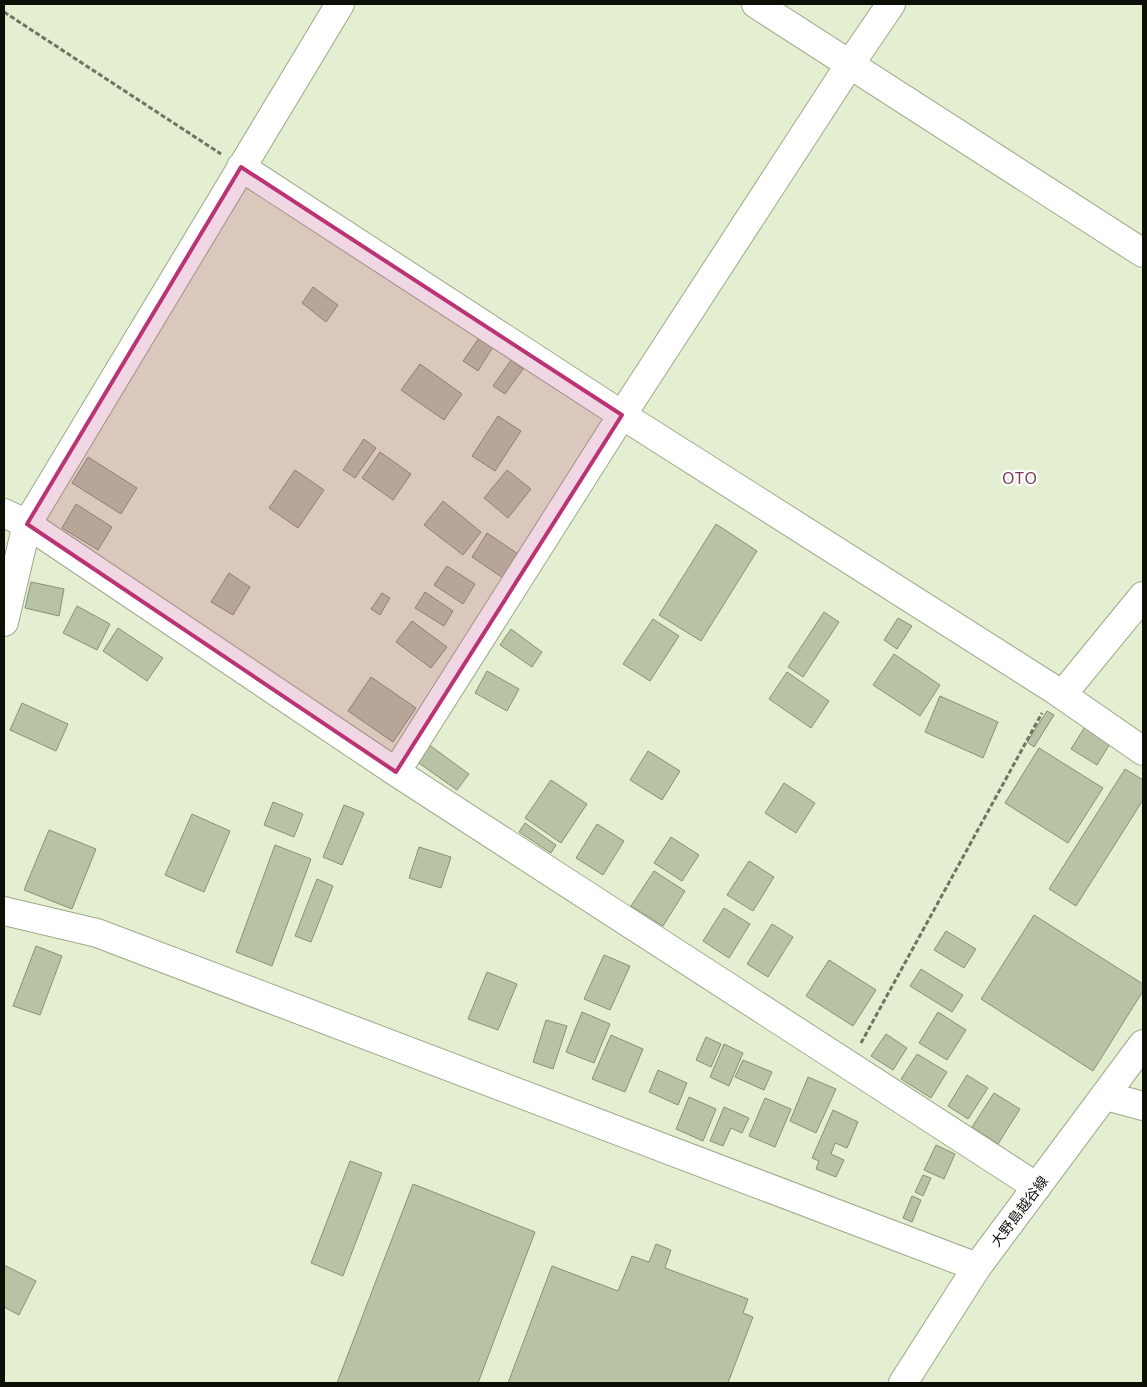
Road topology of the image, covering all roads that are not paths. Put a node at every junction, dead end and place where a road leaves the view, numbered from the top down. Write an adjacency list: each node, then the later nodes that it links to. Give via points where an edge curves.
1 (340, 4): 5 (street)
2 (756, 4): 4 (street)
3 (891, 4): 4 (street)
4 (850, 64): 6 (street); 7 (street)
5 (241, 167): 7 (street); 8 (street)
6 (1143, 253)
7 (622, 415): 11 (street); 13 (street)
8 (15, 518): 10 (street); 13 (street)
9 (1143, 596): 11 (street)
10 (4, 622)
11 (1058, 693): 12 (street)
12 (1143, 751)
13 (396, 772): 18 (street)
14 (4, 911): 19 (street, via 98,933)
15 (1143, 1044): 16 (street, 大野島越谷線)
16 (1106, 1096): 17 (street); 18 (street, 大野島越谷線)
17 (1143, 1106)
18 (1037, 1187): 19 (street, 大野島越谷線)
19 (978, 1267): 20 (street, 大野島越谷線)
20 (903, 1383)

